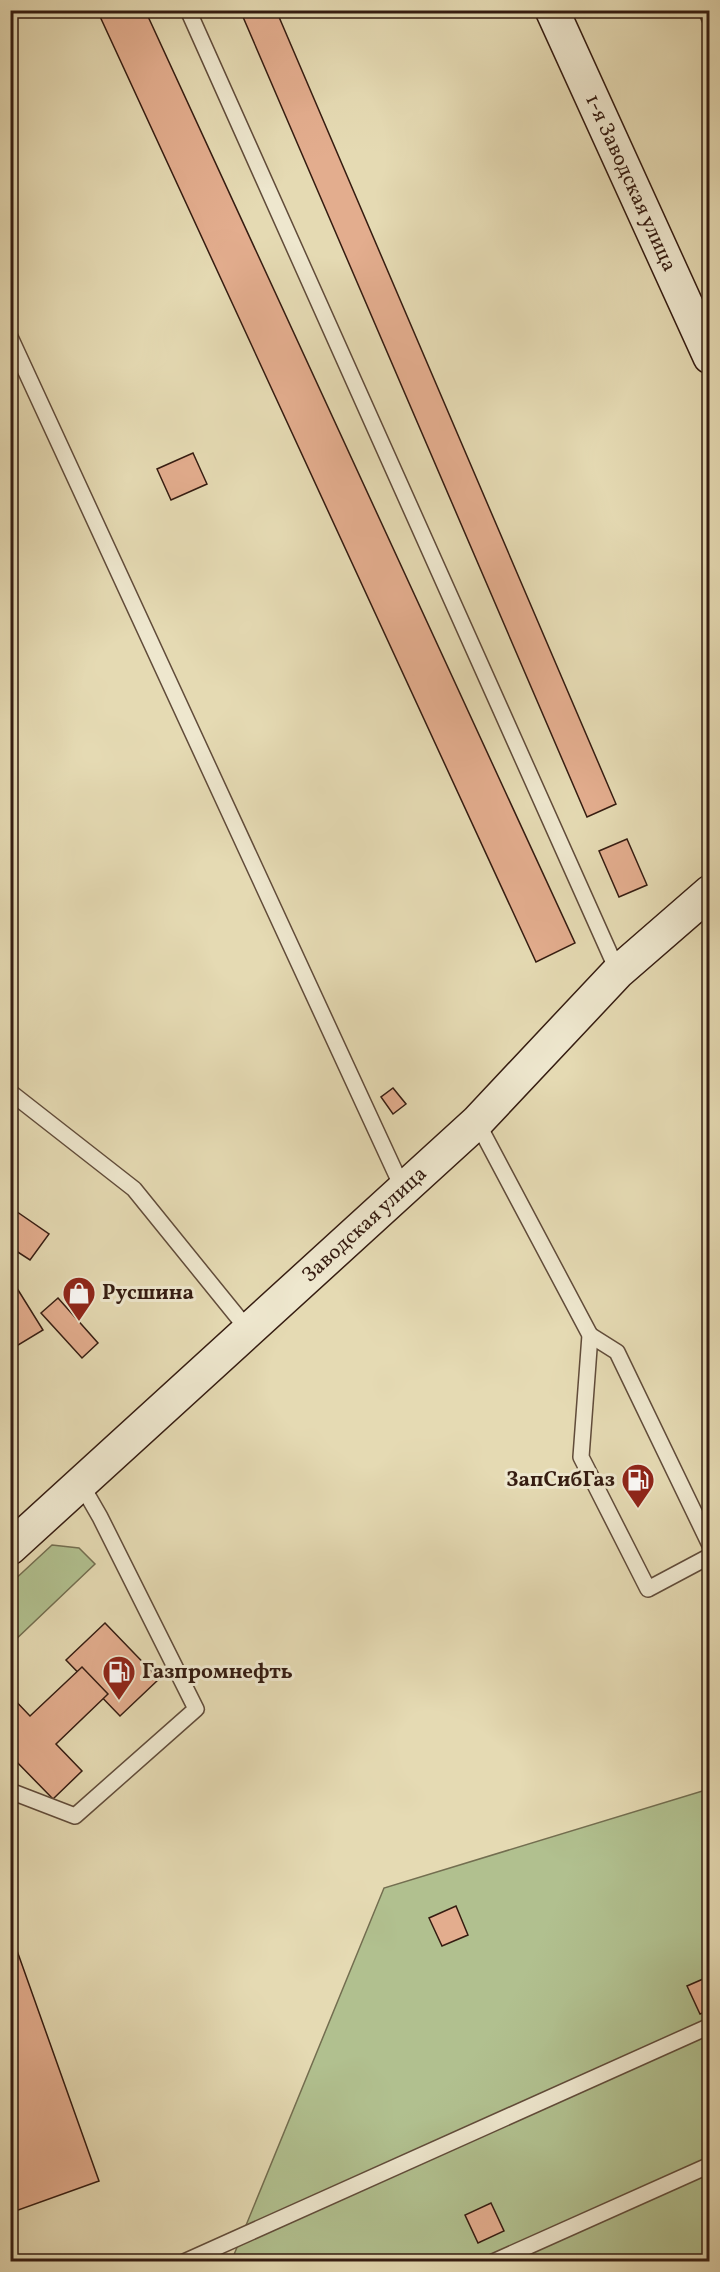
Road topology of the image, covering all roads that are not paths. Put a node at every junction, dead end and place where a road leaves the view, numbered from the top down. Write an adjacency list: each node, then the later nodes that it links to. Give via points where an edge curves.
1 (188, 10): 8 (lane)
2 (552, 10): 6 (main road, 1-я Заводская улица)
3 (706, 10): 4 (lane)
4 (710, 19)
5 (10, 337): 11 (lane)
6 (708, 349)
7 (710, 892): 8 (main road, Заводская улица)
8 (618, 972): 10 (main road, Заводская улица)
9 (10, 1092): 12 (lane, via 134,1189)
10 (477, 1122): 11 (main road, Заводская улица); 13 (lane)
11 (403, 1189): 12 (main road, Заводская улица)
12 (249, 1331): 14 (main road, Заводская улица)
13 (590, 1335): 15 (lane, via 617,1352); 17 (lane, via 581,1456 648,1589)
14 (81, 1484): 16 (main road, Заводская улица); 18 (lane, via 196,1708 75,1816)
15 (710, 1545)
16 (10, 1548)
17 (710, 1556)
18 (10, 1791)
19 (710, 2026): 21 (lane)
20 (710, 2165): 22 (lane)
21 (184, 2262)
22 (493, 2262)

